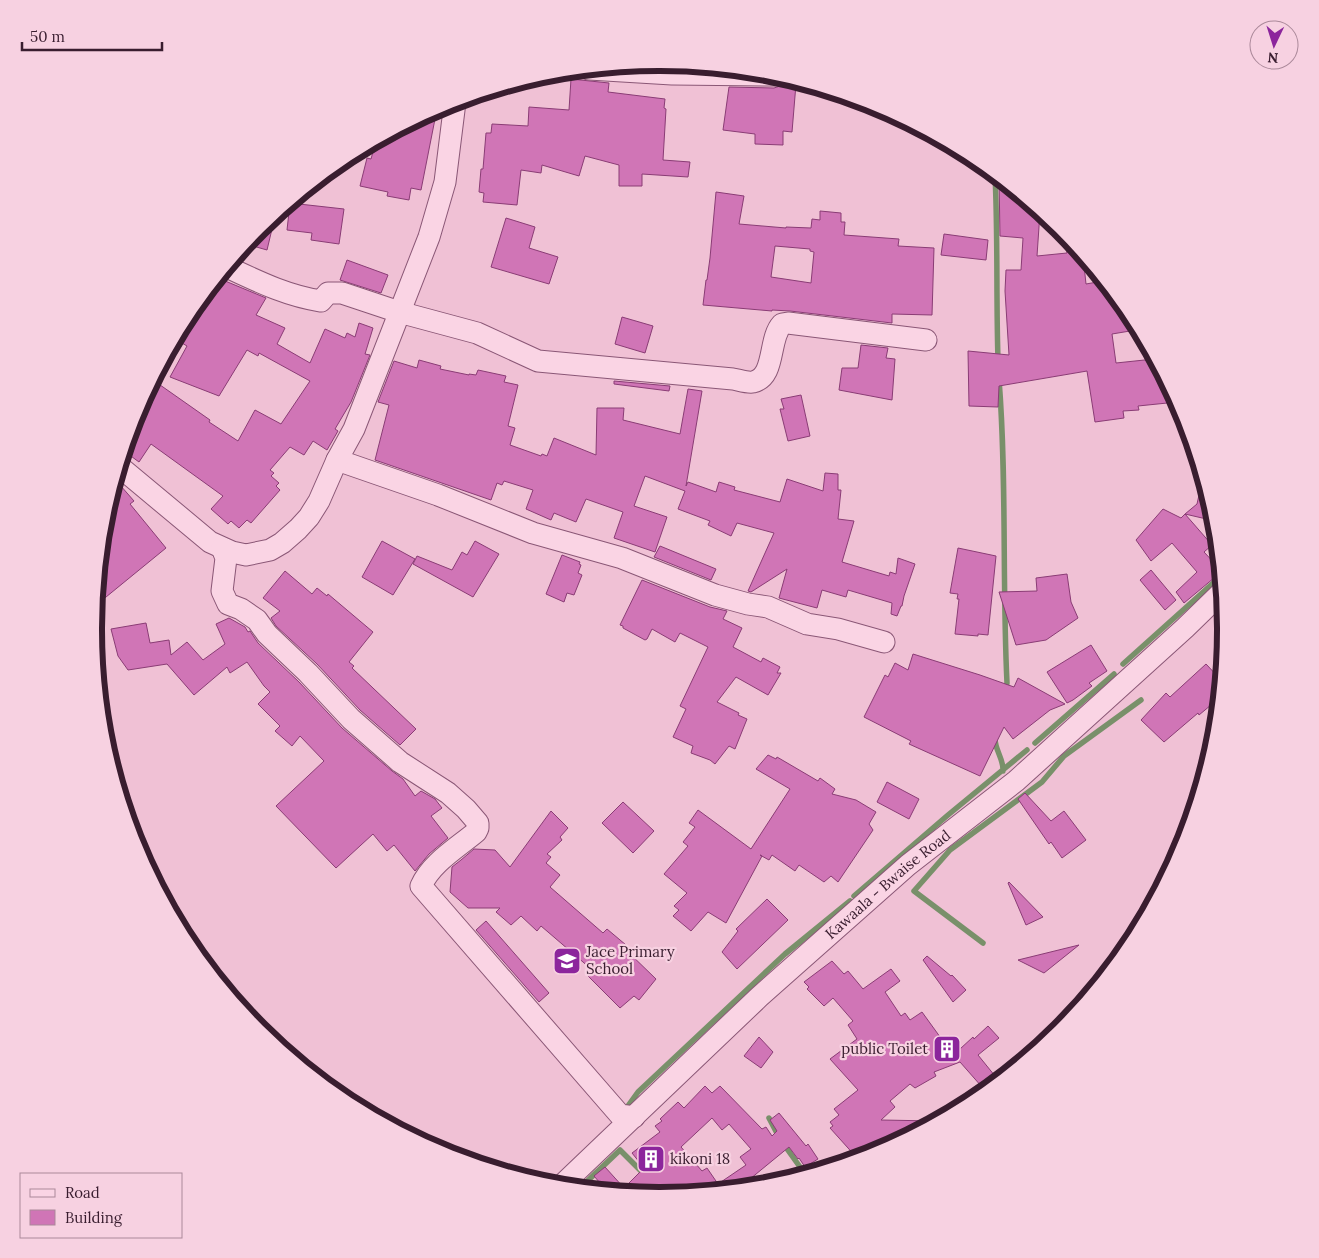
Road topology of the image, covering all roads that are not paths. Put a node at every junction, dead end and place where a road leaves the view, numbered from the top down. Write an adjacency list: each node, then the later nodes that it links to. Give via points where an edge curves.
1 (637, 72): 2 (street)
2 (714, 74)
3 (454, 111): 5 (street, via 445,182 438,209)
4 (233, 270): 5 (street, via 301,298 321,301 328,293 342,292)
5 (399, 312): 6 (street, via 477,333 538,361 752,382 767,372 776,333 782,324 788,322); 7 (street, via 354,429)
6 (926, 340)
7 (337, 460): 9 (street, via 309,517 282,543 259,554 246,555); 11 (street, via 533,533 622,558 715,595 768,607 807,624)
8 (125, 471): 9 (street, via 210,542)
9 (222, 548): 12 (street, via 226,558 222,591 228,604 257,620 351,718 400,762 448,792 478,823 476,832 438,864 421,886 620,1115)
10 (1216, 598): 12 (street, Kawaala - Bwaise Road, via 1016,781 908,865 759,996)
11 (884, 642)
12 (634, 1117): 13 (street, Kawaala - Bwaise Road)
13 (568, 1179)

